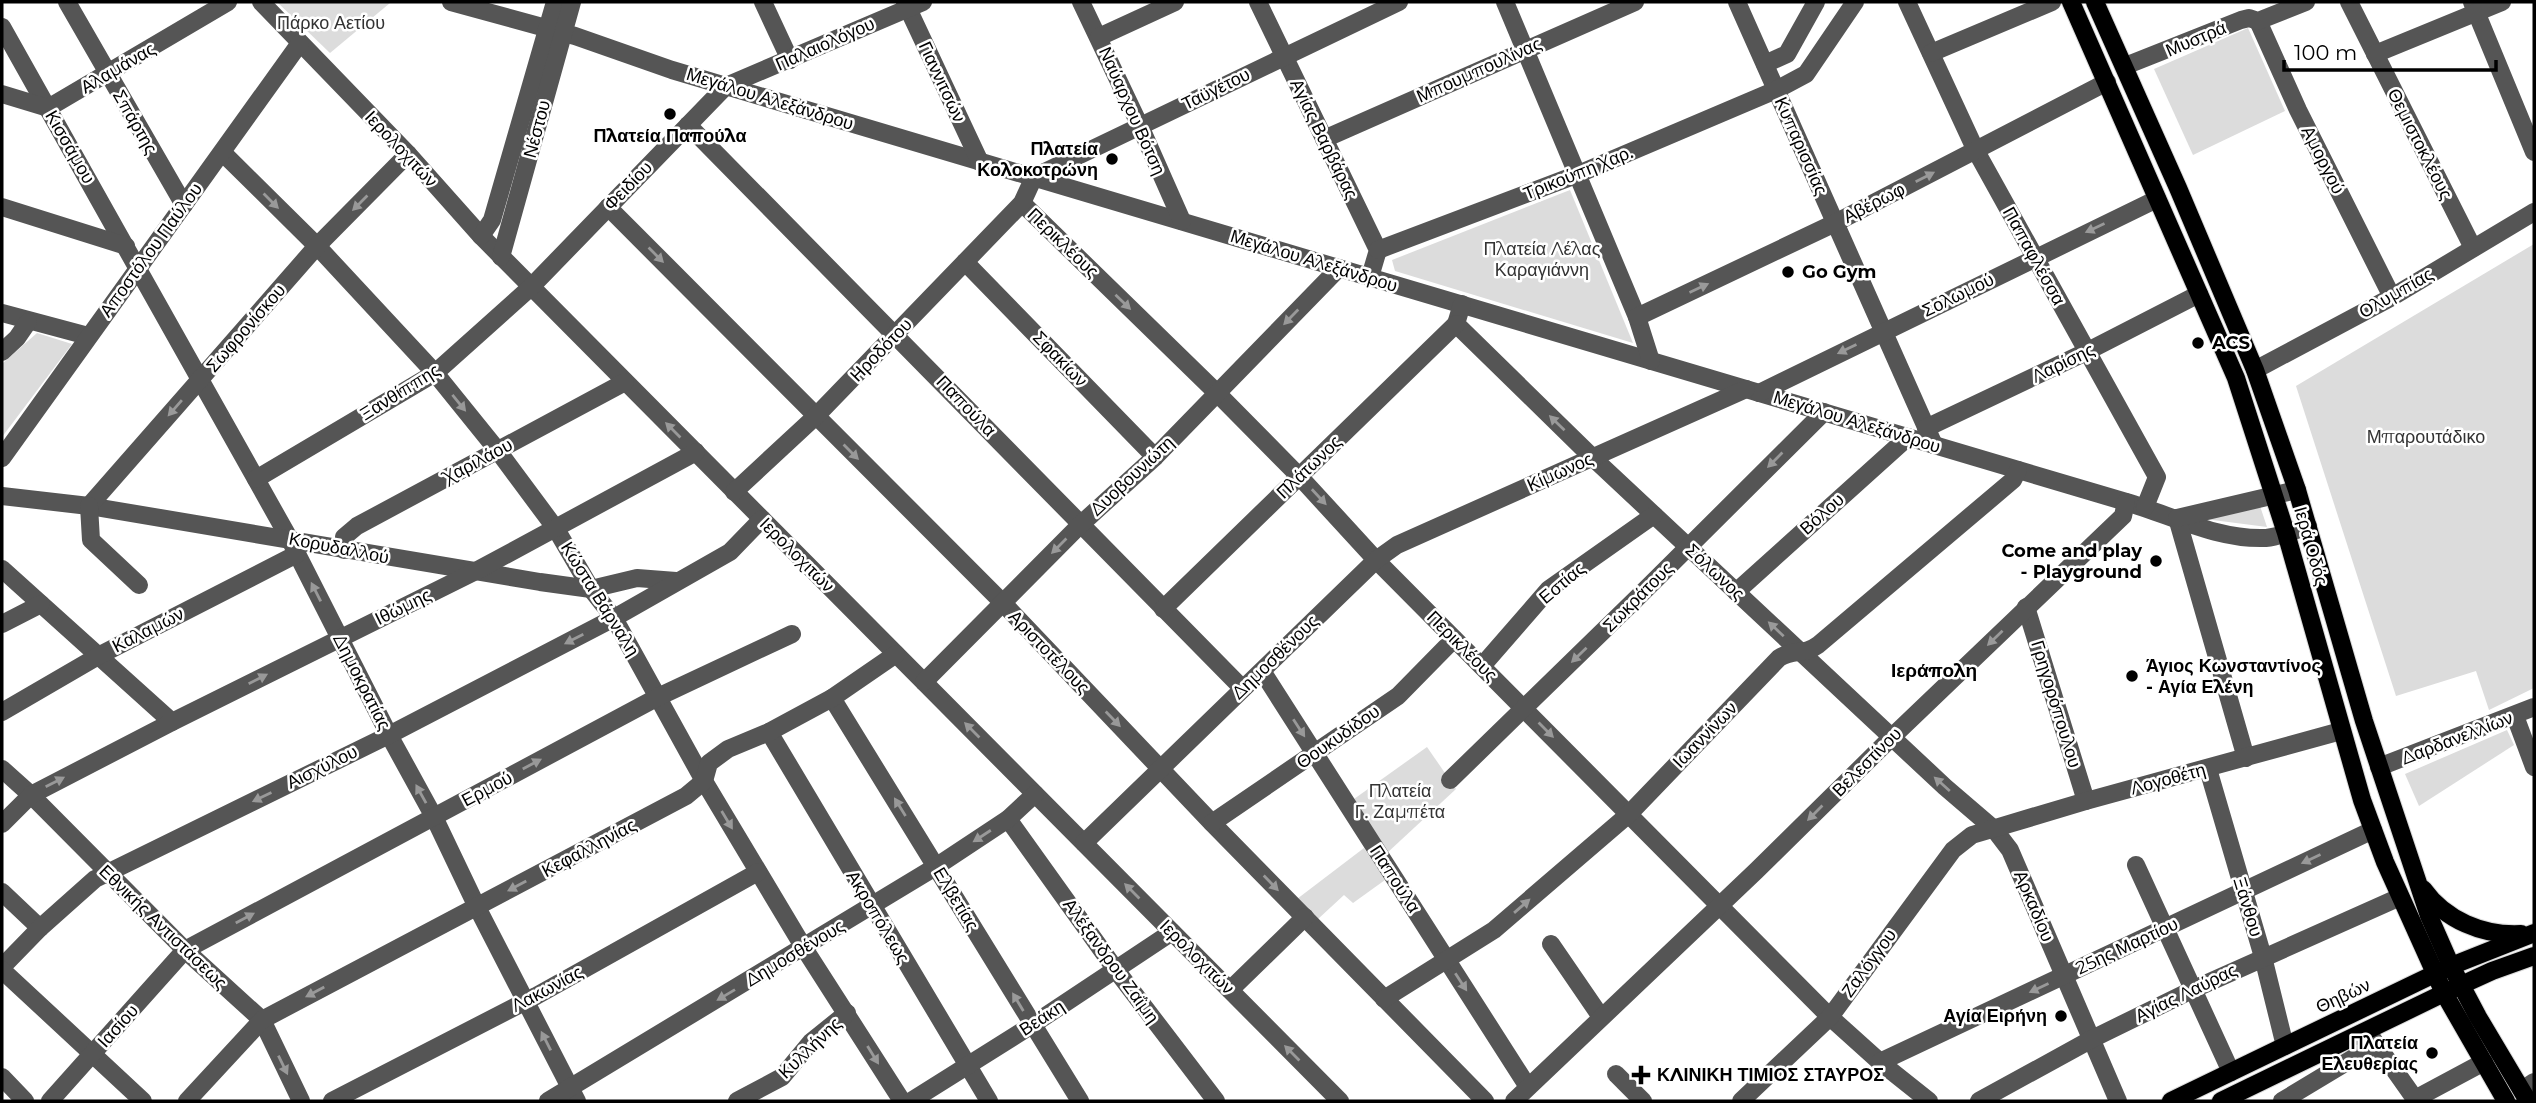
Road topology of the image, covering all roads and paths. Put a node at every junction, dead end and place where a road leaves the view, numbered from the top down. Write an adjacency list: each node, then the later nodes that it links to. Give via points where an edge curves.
1 (67, 2): 38 (street, Σπάρτης)
2 (228, 2): 38 (street, Αλαμάνας)
3 (261, 2): 30 (street, Ιερολοχιτών)
4 (451, 2): 28 (street, Μεγάλου Αλεξάνδρου)
5 (555, 2): 28 (street, Νέστου)
6 (572, 2): 28 (street, Νέστου)
7 (763, 2): 35 (street)
8 (1081, 2): 29 (street, Ναύαρχου Βότση)
9 (1175, 2): 29 (street)
10 (1258, 2): 34 (street, Αγίας Βαρβάρας)
11 (1399, 2): 34 (street, Ταϋγέτου)
12 (1505, 2): 31 (street)
13 (1634, 2): 31 (street, Μπουμπουλίνας)
14 (1737, 2): 36 (street, Κυπαρισσίας)
15 (1816, 2): 36 (street, via 1787,54)
16 (1855, 2): 41 (street, Τρικούπη Χαρ., via 1806,75)
17 (1907, 2): 32 (street, Παπαφλέσσα)
18 (2052, 2): 32 (street)
19 (2071, 2): 39 (main road, Ιερά Οδός)
20 (2095, 2): 37 (main road, Ιερά Οδός)
21 (2306, 2): 26 (street, Μυστρά)
22 (2348, 2): 33 (street, Θεμιστοκλέους)
23 (2502, 2): 25 (street)
24 (912, 4): 35 (street, Παλαιολόγου); 51 (street, Γιαννιτσών)
25 (2474, 7): 33 (street); 48 (street)
26 (2258, 21): 37 (street, Μυστρά, via 2241,20); 75 (street, Αμοργού)
27 (2, 27): 43 (street, Κισσάμου)
28 (556, 30): 40 (street, Μεγάλου Αλεξάνδρου); 62 (street, Νέστου, via 492,220); 68 (street, Νέστου)
29 (1099, 37): 45 (street, Ναύαρχου Βότση)
30 (300, 43): 49 (street, Αποστόλου Παύλου); 50 (street, Ιερολοχιτών)
31 (1525, 50): 46 (street, Μπουμπουλίνας); 52 (street)
32 (1931, 54): 47 (street, Παπαφλέσσα)
33 (2375, 54): 65 (street, Θεμιστοκλέους)
34 (1284, 56): 45 (street, Ταϋγέτου); 46 (street, Αγίας Βαρβάρας)
35 (790, 60): 40 (street, Παλαιολόγου)
36 (1765, 64): 41 (street, Κυπαρισσίας)
37 (2125, 66): 87 (main road, Ιερά Οδός)
38 (108, 74): 43 (street, Αλαμάνας); 56 (street, Σπάρτης)
39 (2107, 82): 47 (street, Αβέρωφ); 54 (main road, Ιερά Οδός)
40 (726, 86): 44 (street, Φειδίου); 51 (street, Μεγάλου Αλεξάνδρου)
41 (1776, 90): 52 (street, Τρικούπη Χαρ.); 61 (street, Κυπαρισσίας)
42 (2, 94): 43 (street)
43 (48, 108): 63 (street, Κισσάμου)
44 (688, 125): 58 (street, Φειδίου); 82 (street, Παπούλα)
45 (1140, 125): 53 (street, Ταϋγέτου); 60 (street, Ναύαρχου Βότση)
46 (1324, 139): 66 (street, Αγίας Βαρβάρας)
47 (1976, 151): 61 (street, Αβέρωφ, one-way to 47); 67 (street, Παπαφλέσσα)
48 (2534, 152)
49 (223, 153): 56 (street, Αποστόλου Παύλου); 64 (street, Κώστα Βάρναλη, one-way to 64)
50 (408, 154): 62 (street, Ιερολοχιτών); 64 (street, Σωφρονίσκου, one-way to 64)
51 (981, 162): 53 (street, Μεγάλου Αλεξάνδρου)
52 (1576, 175): 66 (street, Τρικούπη Χαρ.); 78 (street)
53 (1034, 177): 55 (street, Περικλέους); 60 (street, Μεγάλου Αλεξάνδρου)
54 (2157, 199): 67 (street, Σολωμού, one-way to 67); 74 (main road, Ιερά Οδός)
55 (1022, 203): 69 (street, Ηροδότου); 92 (street, Περικλέους, one-way to 92)
56 (184, 205): 70 (street, Αποστόλου Παύλου)
57 (2, 207): 63 (street)
58 (608, 207): 73 (street, Φειδίου); 94 (street, Αριστοτέλους, one-way to 94)
59 (2534, 212): 65 (street, Ολυμπίας)
60 (1182, 221): 71 (street, Μεγάλου Αλεξάνδρου)
61 (1835, 223): 78 (street, Αβέρωφ, one-way to 61); 81 (street, Κυπαρισσίας)
62 (481, 236): 68 (street, Ιερολοχιτών)
63 (126, 246): 70 (street, Κισσάμου)
64 (317, 246): 88 (street, Κώστα Βάρναλη); 89 (street, Σωφρονίσκου)
65 (2473, 248): 75 (street, Ολυμπίας)
66 (1378, 250): 72 (street)
67 (2035, 256): 81 (street, Σολωμού); 85 (street, Παπαφλέσσα)
68 (501, 257): 73 (street, Ιερολοχιτών)
69 (965, 262): 82 (street, Ηροδότου); 99 (street, Σφακίων)
70 (138, 267): 83 (street, Αποστόλου Παύλου); 89 (street, Δημοκρατίας)
71 (1339, 268): 72 (street, Μεγάλου Αλεξάνδρου); 92 (street, Δυοβουνιώτη, one-way to 92)
72 (1370, 277): 76 (street, Μεγάλου Αλεξάνδρου)
73 (531, 286): 88 (street, Ξανθίππης); 90 (street, Ιερολοχιτών)
74 (2199, 294): 85 (street, Λαρίσης); 107 (main road, Ιερά Οδός, via 2236,378)
75 (2392, 297): 87 (street, Ολυμπίας)
76 (1462, 304): 80 (street); 86 (street, Μεγάλου Αλεξάνδρου)
77 (2, 313): 79 (street)
78 (1637, 317): 86 (street)
79 (28, 321): 83 (street); 84 (street)
80 (1456, 324): 100 (street, Σόλωνος, one-way to 80); 103 (street, Πλάτωνος)
81 (1884, 331): 91 (street, Σολωμού, one-way to 91); 95 (street, Κυπαρισσίας)
82 (896, 334): 94 (street, Ηροδότου); 115 (street, Παπούλα)
83 (88, 336): 101 (street, Αποστόλου Παύλου)
84 (2, 352)
85 (2086, 352): 95 (street, Λαρίσης); 111 (street, Παπαφλέσσα, via 2157,478)
86 (1651, 361): 91 (street, Μεγάλου Αλεξάνδρου)
87 (2255, 370): 105 (main road, Ιερά Οδός)
88 (435, 373): 97 (street, Κώστα Βάρναλη, one-way to 97); 104 (street, Ξανθίππης)
89 (200, 380): 104 (street, Δημοκρατίας); 110 (street, Σωφρονίσκου, one-way to 110)
90 (625, 382): 97 (street, Χαριλάου); 98 (street, Ιερολοχιτών, one-way to 90)
91 (1753, 391): 93 (street, Μεγάλου Αλεξάνδρου); 100 (street, Κίμωνος)
92 (1217, 393): 99 (street, Δυοβουνιώτη); 103 (street, Περικλέους)
93 (1824, 412): 96 (street, Μεγάλου Αλεξάνδρου); 120 (street, Σωκράτους, one-way to 120)
94 (816, 416): 106 (street, Ηροδότου); 129 (street, Αριστοτέλους, one-way to 129)
95 (1930, 436): 96 (street, Μεγάλου Αλεξάνδρου); 102 (street, Μεγάλου Αλεξάνδρου)
96 (1908, 437): 128 (street, Βόλου)
97 (498, 451): 117 (street, Κώστα Βάρναλη); 121 (street, Χαριλάου, via 357,526 344,537)
98 (696, 452): 106 (street, Ιερολοχιτών); 117 (street, Ιθώμης)
99 (1155, 457): 115 (street, Δυοβουνιώτη)
100 (1592, 457): 112 (street, Σόλωνος); 122 (street, Κίμωνος, via 1398,545)
101 (2, 458)
102 (2018, 470): 109 (street, Μεγάλου Αλεξάνδρου); 138 (street, Ιωαννίνων, via 2013,480 1818,645)
103 (1299, 476): 122 (street, Περικλέους, one-way to 122); 132 (street, Πλάτωνος)
104 (256, 479): 119 (street, Δημοκρατίας)
105 (2297, 489): 107 (street); 116 (main road, Ιερά Οδός)
106 (734, 492): 114 (street, Ιερολοχιτών)
107 (2274, 495): 113 (street); 118 (main road, Ιερά Οδός)
108 (2, 496): 110 (street, Κορυδαλλού)
109 (2126, 502): 111 (street, Μεγάλου Αλεξάνδρου); 131 (street, Βελεστίνου, via 2123,516)
110 (89, 506): 119 (street, Κορυδαλλού); 126 (street, via 91,540)
111 (2145, 507): 113 (street, Μεγάλου Αλεξάνδρου)
112 (1654, 515): 120 (street, Σόλωνος); 141 (street, Εστίας, via 1549,589)
113 (2177, 518): 118 (street, Μεγάλου Αλεξάνδρου, via 2202,529 2235,535 2267,538); 157 (street)
114 (762, 519): 125 (street, Αισχύλου, via 730,552); 139 (street, Ιερολοχιτών)
115 (1080, 525): 129 (street, Δυοβουνιώτη, one-way to 129); 132 (street, Παπούλα)
116 (2308, 526): 118 (street, Μεγάλου Αλεξάνδρου); 158 (main road, Ιερά Οδός)
117 (556, 529): 124 (street, Ιθώμης); 127 (street, Κώστα Βάρναλη)
118 (2286, 533): 152 (main road, Ιερά Οδός)
119 (293, 546): 121 (street, Κορυδαλλού); 136 (street, Δημοκρατίας, one-way to 119); 140 (street, Καλαμών)
120 (1688, 547): 128 (street, Σόλωνος); 148 (street, Σωκράτους, one-way to 148)
121 (344, 550): 124 (street, Κορυδαλλού)
122 (1376, 560): 137 (street, Περικλέους); 142 (street, Δημοσθένους)
123 (2, 569): 130 (street)
124 (476, 571): 127 (street, Κορυδαλλού); 136 (street, Ιθώμης)
125 (676, 581): 127 (street, Κορυδαλλού, via 637,578); 133 (street, Αισχύλου)
126 (139, 585)
127 (591, 589): 133 (street, Κώστα Βάρναλη)
128 (1737, 592): 138 (street, Σόλωνος, one-way to 128)
129 (1002, 602): 143 (street, Δυοβουνιώτη); 160 (street, Αριστοτέλους, one-way to 160)
130 (41, 604): 134 (street); 140 (street)
131 (2026, 607): 155 (street, Βελεστίνου, one-way to 155); 167 (street, Γρηγορόπουλου)
132 (1163, 609): 144 (street, Παπούλα)
133 (614, 618): 145 (street, Κώστα Βάρναλη); 154 (street, Αισχύλου, one-way to 154)
134 (2, 624)
135 (792, 634): 145 (street, Ερμού)
136 (340, 638): 151 (street, Ιθώμης, one-way to 136); 154 (street, Δημοκρατίας)
137 (1454, 639): 141 (street, Περικλέους); 156 (street, Θουκυδίδου, via 1398,695)
138 (1801, 652): 155 (street, Σόλωνος); 168 (street, Ιωαννίνων, via 1779,658)
139 (896, 654): 143 (street, Ιερολοχιτών); 146 (street, Κεφαλληνίας)
140 (100, 655): 149 (street, Καλαμών); 151 (street)
141 (1482, 666): 148 (street, Περικλέους)
142 (1262, 671): 144 (street, Δημοσθένους); 156 (street, Παπούλα, one-way to 156)
143 (924, 682): 165 (street, Ιερολοχιτών, one-way to 143)
144 (1242, 688): 160 (street, Δημοσθένους)
145 (657, 697): 164 (street, Κώστα Βάρναλη); 169 (street, Ερμού, one-way to 145)
146 (832, 698): 153 (street, Κεφαλληνίας); 177 (street, Ελβετίας, one-way to 146)
147 (2534, 707): 150 (street, Δαρδανελλίων)
148 (1524, 708): 163 (street, Σωκράτους); 168 (street, Περικλέους, one-way to 168)
149 (2, 712)
150 (2515, 716): 158 (street, Δαρδανελλίων); 159 (street)
151 (172, 722): 166 (street, Ιθώμης, one-way to 151)
152 (2342, 731): 157 (street, Λογοθέτη); 174 (main road, Ιερά Οδός)
153 (769, 732): 164 (street, Κεφαλληνίας, via 728,749 709,763); 186 (street, Ακροπόλεως)
154 (389, 735): 169 (street, Δημοκρατίας, one-way to 154); 178 (street, Αισχύλου, one-way to 178)
155 (1892, 737): 173 (street, Σόλωνος, one-way to 155); 184 (street, Βελεστίνου, one-way to 184)
156 (1314, 753): 171 (street, Θουκυδίδου); 197 (street, Παπούλα)
157 (2246, 758): 162 (street, Λογοθέτη)
158 (2379, 767): 180 (main road, Ιερά Οδός)
159 (2534, 767)
160 (1160, 768): 171 (street, Αριστοτέλους); 175 (street, Δημοσθένους)
161 (2, 769): 166 (street, Εθνικής Αντιστάσεως)
162 (2208, 769): 167 (street, Λογοθέτη); 182 (street, Ξάνθου)
163 (1450, 780)
164 (704, 781): 179 (street, Κώστα Βάρναλη, one-way to 179); 185 (street, Κεφαλληνίας, one-way to 185, via 687,796)
165 (1035, 794): 170 (street, Δημοσθένους); 175 (street, Ιερολοχιτών)
166 (31, 795): 172 (street, Ιθώμης); 178 (street, Εθνικής Αντιστάσεως)
167 (2086, 801): 173 (street, Λογοθέτη)
168 (1629, 814): 184 (street, Περικλέους); 197 (street, Ιωαννίνων, one-way to 168, via 1494,930)
169 (434, 817): 185 (street, Δημοκρατίας); 194 (street, Ερμού, one-way to 169)
170 (1008, 819): 177 (street, Δημοσθένους, one-way to 177); 200 (street, Αλέξανδρου Ζαΐμη)
171 (1212, 823): 187 (street, Αριστοτέλους, one-way to 187)
172 (2, 824)
173 (1994, 829): 202 (street, Αρκαδίου, via 2010,850); 211 (street, Ζαλόγγου, via 1972,835 1953,850)
174 (2373, 830): 182 (street, 25ης Μαρτίου, one-way to 182); 183 (main road, Ιερά Οδός)
175 (1084, 843): 190 (street, Ιερολοχιτών, one-way to 175)
176 (2136, 865): 189 (street)
177 (937, 866): 186 (street, Δημοσθένους); 213 (street, Ελβετίας, one-way to 177)
178 (107, 872): 188 (street, Αισχύλου); 194 (street, Εθνικής Αντιστάσεως)
179 (758, 872): 193 (street, Κώστα Βάρναλη); 208 (street, Λακωνίας)
180 (2419, 883): 191 (main road, via 2437,904 2473,927 2508,934); 198 (main road, Ιερά Οδός)
181 (2, 892): 188 (street)
182 (2243, 892): 189 (street, 25ης Μαρτίου); 196 (street, Ξάνθου)
183 (2400, 897): 196 (street, Αγίας Λαύρας); 201 (main road, Ιερά Οδός)
184 (1719, 905): 210 (street, Βελεστίνου); 211 (street, Περικλέους)
185 (477, 907): 208 (street, Δημοκρατίας); 212 (street, Κεφαλληνίας, one-way to 212)
186 (871, 907): 193 (street, Δημοσθένους); 220 (street, Ακροπόλεως)
187 (1305, 917): 205 (street); 207 (street, Αριστοτέλους)
188 (40, 928): 199 (street, Αισχύλου)
189 (2166, 928): 202 (street, 25ης Μαρτίου); 204 (street)
190 (1172, 932): 200 (street, Βεάκη); 205 (street, Ιερολοχιτών)
191 (2534, 932): 198 (main road, Θηβών)
192 (1551, 944): 210 (street)
193 (804, 948): 209 (street, Κώστα Βάρναλη); 226 (street, Δημοσθένους, one-way to 226)
194 (185, 950): 212 (street, Εθνικής Αντιστάσεως); 217 (street, Ιασίου)
195 (2534, 956): 203 (main road)
196 (2263, 957): 204 (street, Αγίας Λαύρας); 216 (street, Ξάνθου)
197 (1446, 959): 207 (street, Ιωαννίνων); 224 (street, Παπούλα, one-way to 224)
198 (2451, 966): 201 (main road, Θηβών); 203 (main road, Ιερά Οδός)
199 (2, 968): 217 (street)
200 (1116, 970): 213 (street, Βεάκη); 240 (street, Αλέξανδρου Ζαΐμη)
201 (2434, 974): 206 (main road, Ιερά Οδός); 216 (main road, Θηβών)
202 (2064, 976): 215 (street, Αρκαδίου); 218 (street, 25ης Μαρτίου, one-way to 218)
203 (2462, 986): 206 (main road); 225 (main road, Ιερά Οδός, via 2477,1017)
204 (2194, 989): 215 (street, Αγίας Λαύρας); 221 (street)
205 (1230, 990): 241 (street, Ιερολοχιτών, one-way to 205)
206 (2444, 993): 214 (main road); 219 (main road, Ιερά Οδός)
207 (1384, 999): 242 (street, Αριστοτέλους)
208 (526, 1001): 226 (street, Δημοκρατίας, one-way to 208); 233 (street, Λακωνίας)
209 (846, 1013): 235 (street, Κυλλήνης, via 811,1042 782,1077); 236 (street, Κώστα Βάρναλη, one-way to 236)
210 (1601, 1017): 224 (street, Βελεστίνου)
211 (1829, 1017): 218 (street, Περικλέους); 245 (street, Ζαλόγγου)
212 (262, 1020): 231 (street, Κεφαλληνίας); 232 (street, Εθνικής Αντιστάσεως, one-way to 232)
213 (1032, 1025): 220 (street, Βεάκη); 239 (street, Ελβετίας)
214 (2371, 1038): 219 (street, via 2415,1098); 227 (main road); 251 (street)
215 (2092, 1039): 247 (street, Αγίας Λαύρας); 248 (street, Αρκαδίου)
216 (2286, 1046): 221 (main road, Θηβών)
217 (93, 1054): 229 (street, Ιασίου); 230 (street)
218 (1880, 1062): 246 (street, Περικλέους)
219 (2484, 1062): 252 (main road, Ιερά Οδός)
220 (967, 1065): 237 (street, Βεάκη); 238 (street, Ακροπόλεως)
221 (2231, 1072): 249 (main road, Θηβών)
222 (1616, 1074): 244 (street)
223 (2, 1077): 228 (street)
224 (1528, 1087): 243 (street, Βελεστίνου)
225 (2528, 1091)
226 (574, 1095): 234 (street, Δημοσθένους)
227 (2242, 1097): 250 (main road)
228 (25, 1101)
229 (50, 1101)
230 (144, 1101)
231 (187, 1101)
232 (301, 1101)
233 (332, 1101)
234 (548, 1101)
235 (737, 1101)
236 (902, 1101)
237 (911, 1101)
238 (989, 1101)
239 (1080, 1101)
240 (1216, 1101)
241 (1340, 1101)
242 (1485, 1101)
243 (1514, 1101)
244 (1643, 1101)
245 (1741, 1101)
246 (1928, 1101)
247 (1979, 1101)
248 (2118, 1101)
249 (2171, 1101)
250 (2221, 1101)
251 (2282, 1101)
252 (2505, 1101)

